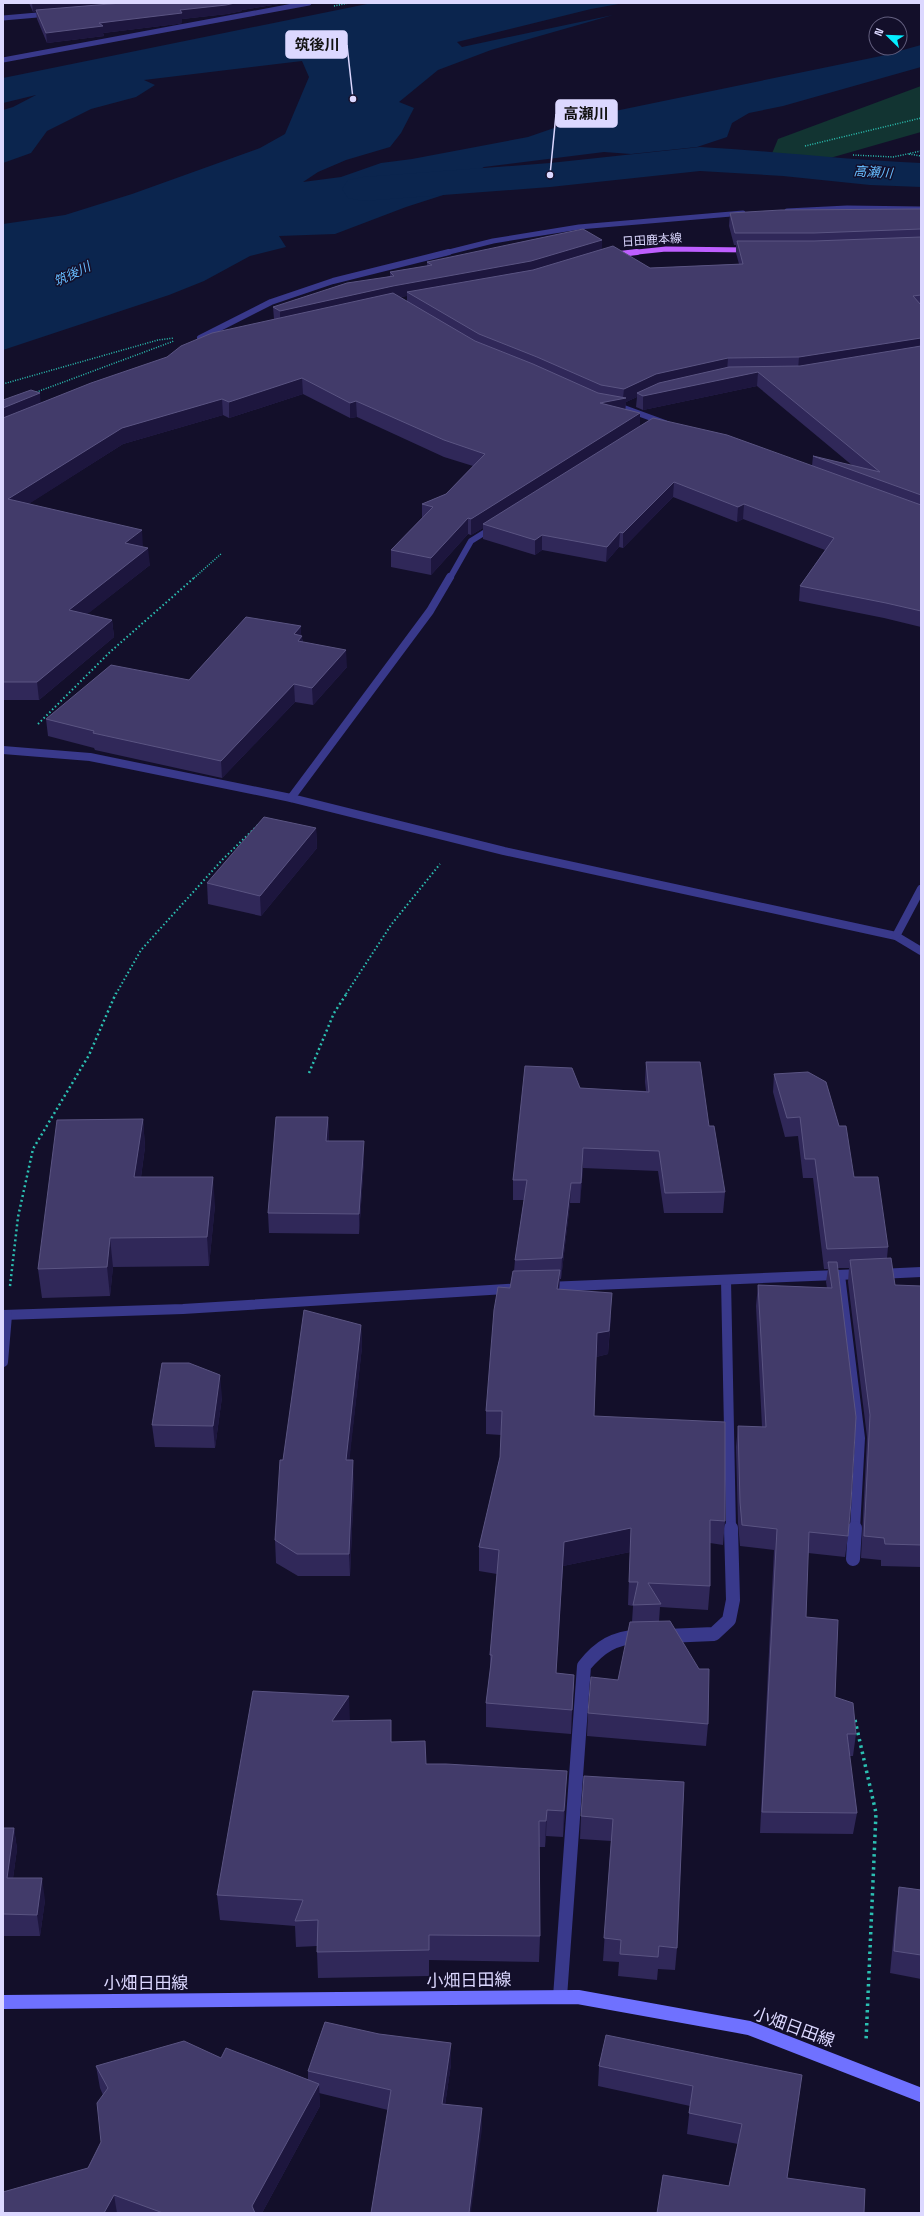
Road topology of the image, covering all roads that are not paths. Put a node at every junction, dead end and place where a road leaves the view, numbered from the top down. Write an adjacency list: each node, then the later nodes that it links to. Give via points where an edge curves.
1 (309, 3): 4 (street)
2 (58, 14): 3 (street)
3 (3, 18)
4 (3, 60)
5 (921, 209): 6 (street, via 847,208)
6 (780, 211)
7 (750, 213): 10 (street, via 579,227 493,241 332,281 271,302)
8 (759, 250): 9 (main road, 日田鹿本線, via 666,249)
9 (606, 256)
10 (200, 338)
11 (606, 405): 12 (street, via 628,406 658,424)
12 (676, 427)
13 (503, 521): 17 (street, via 471,542 430,611)
14 (3, 744): 16 (street)
15 (3, 750): 16 (street)
16 (43, 753): 17 (street, via 90,757)
17 (291, 798): 19 (street, via 459,840)
18 (921, 889): 19 (street)
19 (896, 936): 20 (street)
20 (921, 951)
21 (921, 1272): 22 (street)
22 (840, 1275): 23 (street); 26 (street, via 860,1438)
23 (726, 1280): 24 (street, via 475,1290 183,1309); 27 (street, via 733,1600 729,1620 714,1634 619,1637 599,1646 584,1666)
24 (5, 1315): 25 (street)
25 (3, 1362)
26 (852, 1560)
27 (560, 1997): 28 (main road, 小畑日田線); 29 (main road, 小畑日田線, via 578,1997 749,2028)
28 (3, 2002)
29 (921, 2095)

